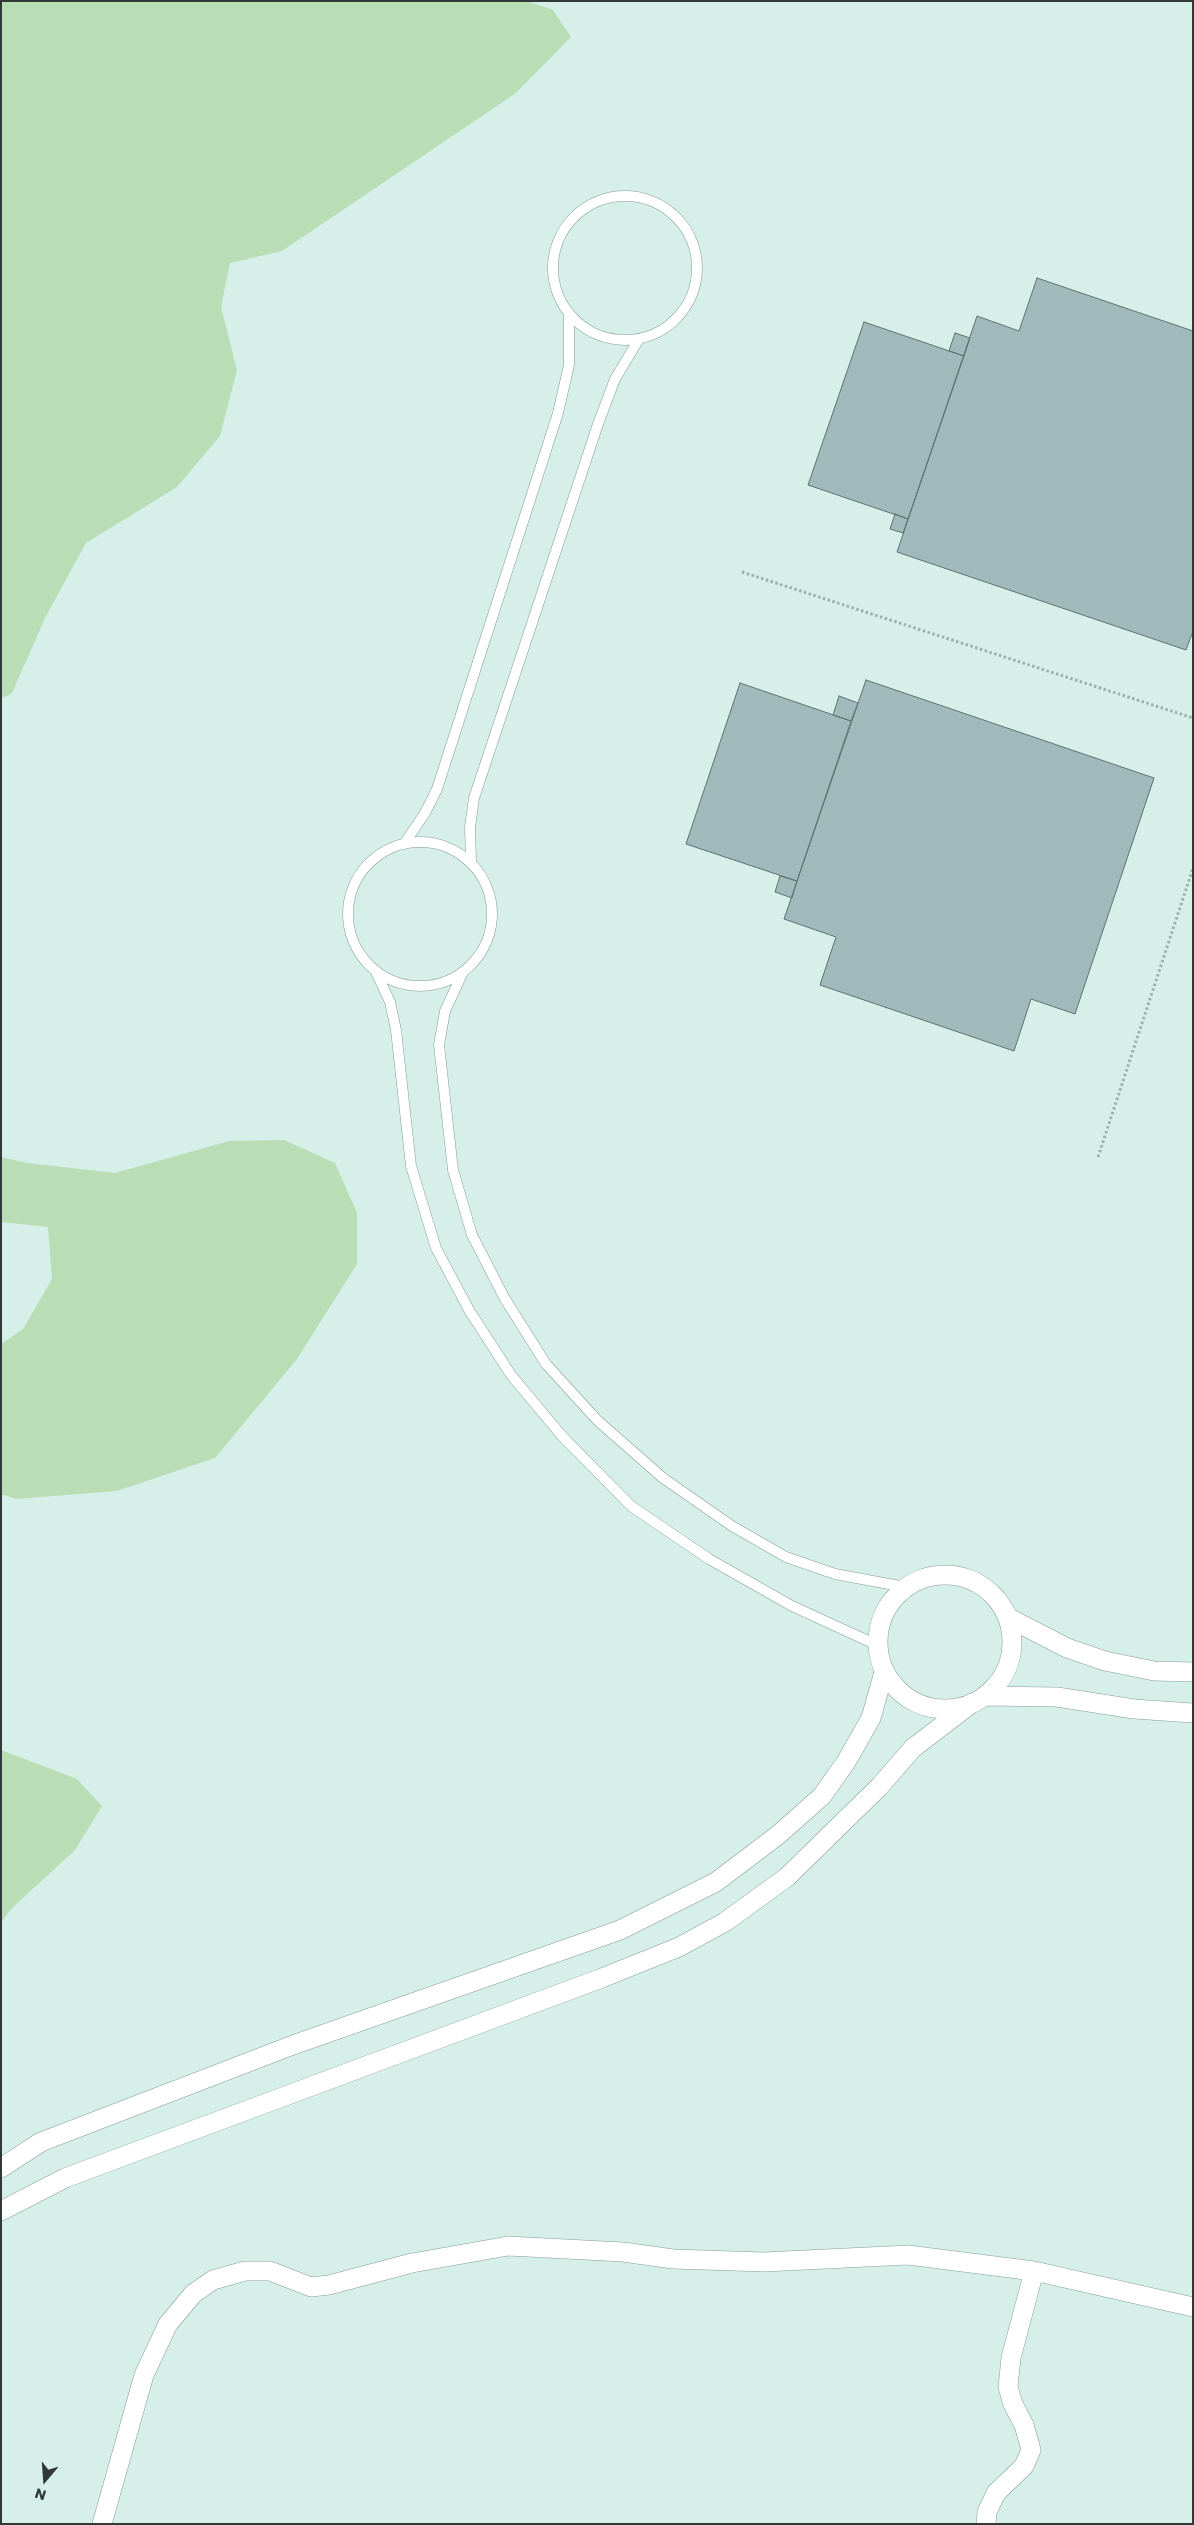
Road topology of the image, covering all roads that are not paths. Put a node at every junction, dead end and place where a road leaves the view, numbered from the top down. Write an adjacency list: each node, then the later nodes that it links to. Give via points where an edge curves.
1 (568, 313): 2 (lane, via 580,324 608,338); 2 (lane, via 560,300 552,272 555,251 563,232 582,210 608,198 630,197 651,202 670,213 684,228 696,257 697,273 694,288 679,316 668,326); 3 (lane, via 569,365 558,413 437,789 425,814)
2 (639, 339): 4 (lane, via 615,379 598,424 474,798 470,827)
3 (404, 844): 4 (lane, via 440,846); 5 (lane, via 367,866 358,877 349,904 350,932 364,959)
4 (471, 863): 6 (lane, via 488,888 492,919 484,949)
5 (375, 970): 6 (lane, via 388,979 419,986 450,980); 9 (lane, via 390,1002 411,1166 436,1248 469,1310 511,1375 562,1436 631,1506 726,1569 792,1606)
6 (463, 972): 7 (lane, via 445,1011 439,1045 453,1170 472,1235 504,1299 546,1364 597,1420 663,1478 732,1526 786,1557 835,1574)
7 (905, 1588): 8 (street, via 929,1576 956,1576 981,1585 1001,1604); 9 (street, via 886,1607)
8 (1008, 1618): 11 (street, via 1067,1648 1105,1661 1154,1671); 12 (street, via 1012,1632 1010,1661 996,1686)
9 (877, 1645): 10 (street)
10 (884, 1672): 12 (street, via 902,1694 922,1705 944,1709); 14 (street, via 871,1718 822,1796 778,1835 716,1882 620,1930 293,2045 41,2142)
11 (1193, 1672)
12 (979, 1700): 13 (street, via 1057,1697 1134,1709); 15 (street, via 913,1748 879,1787 787,1878 725,1922 679,1947 65,2178)
13 (1193, 1713)
14 (1, 2168)
15 (1, 2211)
16 (1034, 2271): 17 (street); 18 (street, via 908,2255 764,2262 673,2259 623,2252 508,2246 412,2263 310,2287 270,2272 245,2271 213,2280 193,2294 168,2324 144,2375); 19 (street, via 1010,2358 1008,2387 1031,2450 1024,2466 996,2493 987,2512)
17 (1193, 2307)
18 (102, 2524)
19 (986, 2524)

